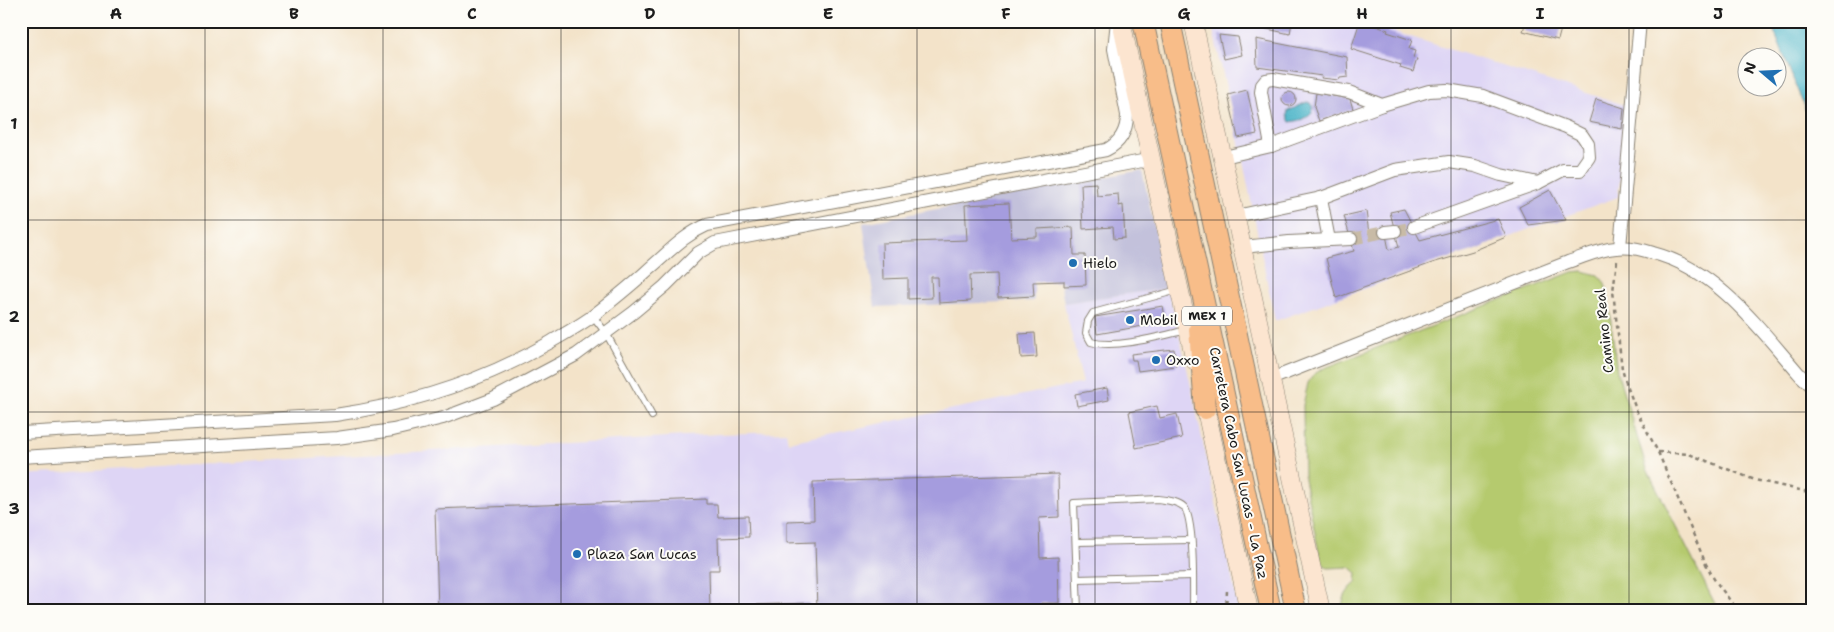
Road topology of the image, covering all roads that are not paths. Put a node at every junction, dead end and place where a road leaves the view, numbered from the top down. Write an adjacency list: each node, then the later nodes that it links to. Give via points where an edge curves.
1 (1119, 21): 9 (main road); 20 (street, via 1114,49 1127,119 1120,140 1110,148 707,226 682,239)
2 (1143, 21): 13 (highway, Carretera Cabo San Lucas - La Paz / MEX 1)
3 (1170, 21): 37 (highway, Carretera Cabo San Lucas - La Paz / MEX 1)
4 (1193, 21): 8 (main road)
5 (1640, 21): 18 (street)
6 (1382, 105): 7 (street); 7 (street, via 1350,92 1266,80 1261,92); 10 (street, via 1429,91 1447,90 1483,96 1582,135 1588,144 1589,157 1580,170 1563,170)
7 (1271, 146): 8 (street)
8 (1224, 157): 12 (main road)
9 (1153, 170): 19 (main road); 22 (street, via 1142,161 722,241 698,253 665,286)
10 (1538, 183): 11 (street, via 1449,162 1395,170); 14 (street)
11 (1321, 198): 12 (street); 16 (street)
12 (1236, 216): 17 (main road)
13 (1187, 220): 25 (highway); 36 (highway, Carretera Cabo San Lucas - La Paz / MEX 1)
14 (1414, 227)
15 (1351, 238): 16 (street)
16 (1330, 240): 17 (street)
17 (1243, 247): 23 (main road)
18 (1620, 247): 23 (street, via 1568,262); 24 (street, via 1672,258 1712,281)
19 (1179, 290): 21 (main road); 21 (lane, via 1094,313 1088,321 1086,333 1091,342 1102,345)
20 (593, 316): 22 (lane); 27 (street, via 533,352 482,377 435,394 361,412)
21 (1188, 330): 25 (main road)
22 (606, 333): 26 (lane); 28 (street, via 576,355 493,399 443,418 392,430 337,438)
23 (1271, 379): 38 (main road)
24 (1813, 387)
25 (1205, 409): 35 (main road)
26 (652, 416)
27 (21, 433)
28 (21, 457)
29 (1191, 540): 30 (lane); 30 (lane, via 1189,518 1183,507 1158,499 1074,503); 31 (lane)
30 (1076, 542): 32 (lane)
31 (1192, 576): 32 (lane); 34 (lane)
32 (1077, 579): 33 (lane)
33 (1078, 611)
34 (1193, 611)
35 (1249, 611)
36 (1271, 611)
37 (1296, 611)
38 (1321, 611)

